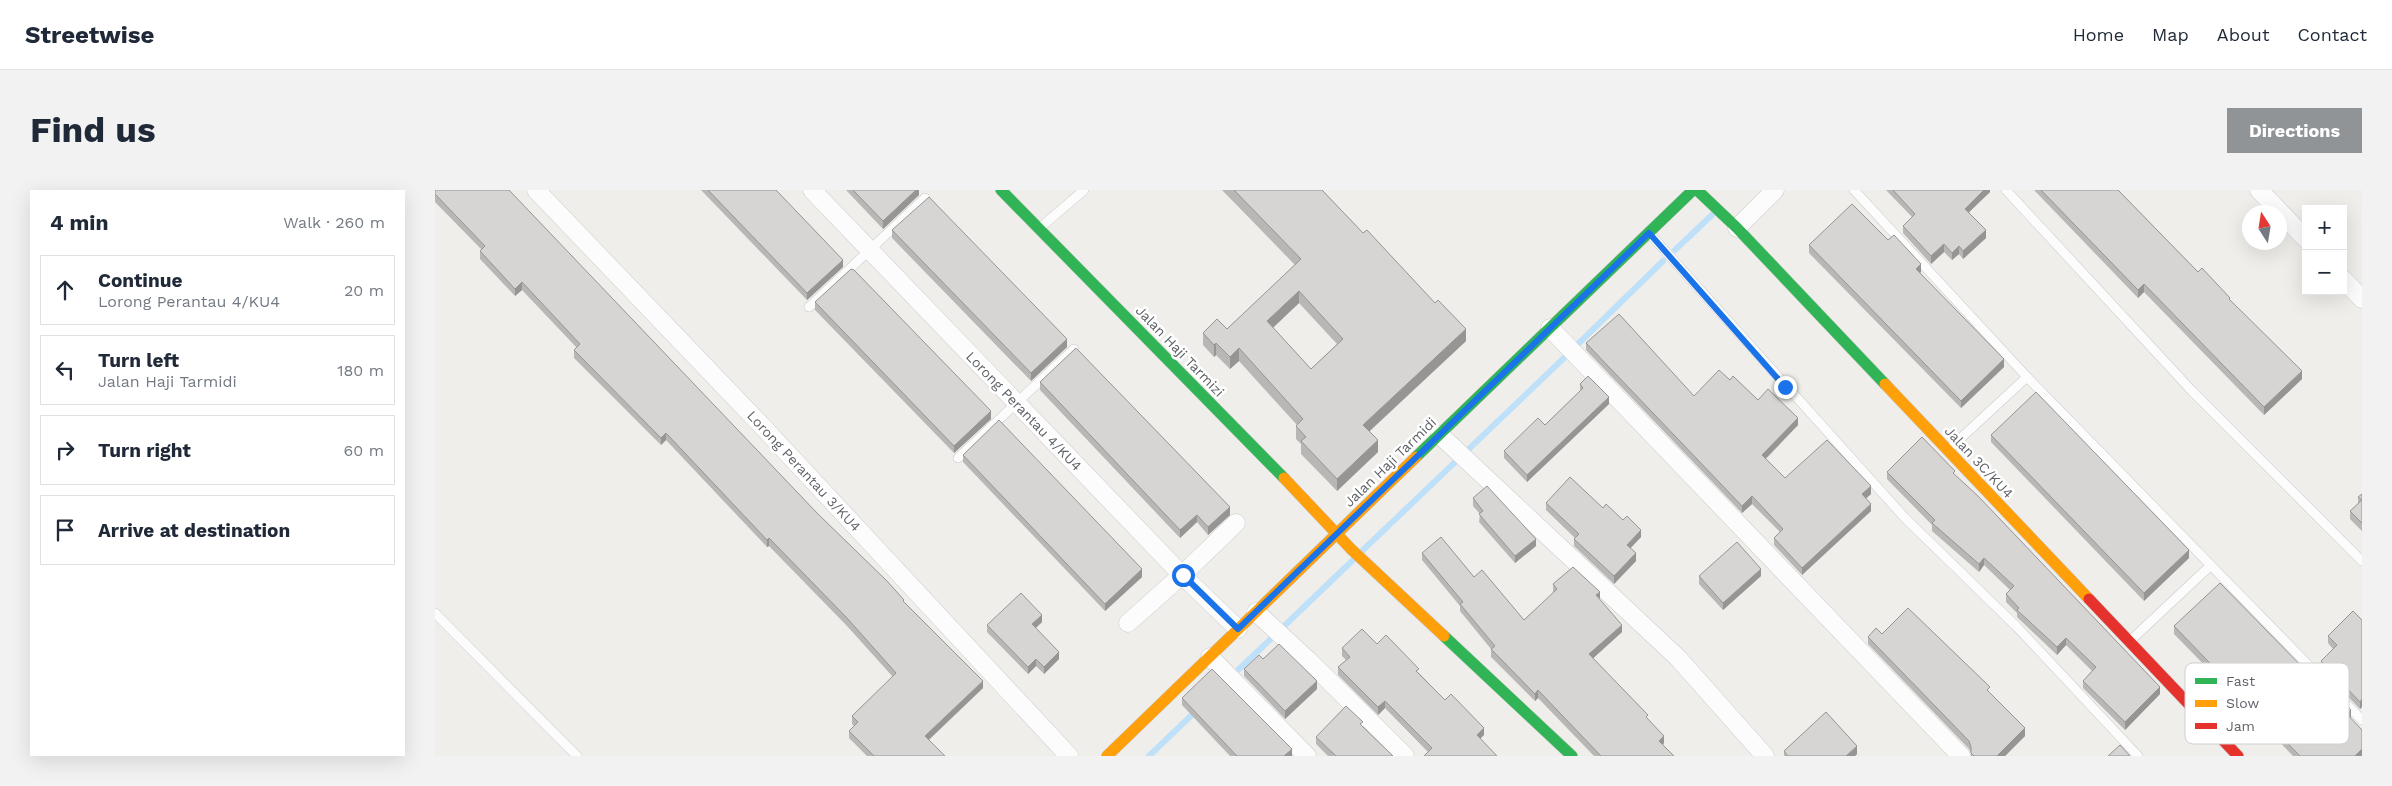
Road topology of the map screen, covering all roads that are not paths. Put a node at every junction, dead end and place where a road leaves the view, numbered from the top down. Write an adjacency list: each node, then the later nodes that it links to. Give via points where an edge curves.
1 (536, 190): 44 (street, Lorong Perantau 3/KU4, via 763,427)
2 (812, 190): 16 (street, Lorong Perantau 4/KU4)
3 (1001, 190): 13 (street, Jalan Haji Tarmizi)
4 (1084, 190): 13 (lane)
5 (1693, 190): 14 (street, Jalan Haji Tarmidi)
6 (1697, 190): 12 (street, Jalan 3C/KU4)
7 (1775, 190): 12 (street)
8 (1854, 190): 22 (lane)
9 (2006, 190): 29 (lane, via 2192,391)
10 (2259, 190): 15 (street)
11 (925, 198): 16 (lane)
12 (1737, 228): 25 (street, Jalan 3C/KU4)
13 (1039, 229): 28 (street, Jalan Haji Tarmizi)
14 (1649, 233): 20 (street, Jalan Haji Tarmidi); 51 (lane, via 1905,518 2017,627)
15 (2302, 235)
16 (869, 249): 19 (lane); 23 (street, Lorong Perantau 4/KU4)
17 (2347, 283): 18 (street)
18 (2362, 299)
19 (809, 307)
20 (1550, 328): 24 (street, Jalan Haji Tarmidi); 50 (street)
21 (1074, 349): 23 (lane)
22 (2027, 377): 25 (lane); 30 (lane)
23 (1016, 403): 26 (lane); 31 (street, Lorong Perantau 4/KU4)
24 (1440, 435): 28 (street, Jalan Haji Tarmidi); 49 (street, via 1678,658)
25 (1947, 450): 36 (street, Jalan 3C/KU4)
26 (958, 458)
27 (1236, 523): 31 (street)
28 (1338, 533): 32 (street, Jalan Haji Tarmidi); 48 (street, Jalan Haji Tarmizi, via 1385,583)
29 (2362, 561)
30 (2210, 566): 36 (lane); 38 (lane)
31 (1183, 575): 34 (street); 35 (street, Lorong Perantau 4/KU4)
32 (1256, 612): 35 (street, Jalan Haji Tarmidi); 47 (street)
33 (435, 613): 43 (lane)
34 (1128, 623)
35 (1238, 629): 37 (street, Jalan Haji Tarmidi)
36 (2129, 641): 39 (street, Jalan 3C/KU4)
37 (1210, 657): 45 (street, Jalan Haji Tarmidi); 46 (street)
38 (2306, 663)
39 (2185, 700)
40 (2349, 707): 41 (lane)
41 (2362, 720)
42 (2227, 744): 52 (street, Jalan 3C/KU4)
43 (577, 756)
44 (1069, 756)
45 (1107, 756)
46 (1307, 756)
47 (1405, 756)
48 (1572, 756)
49 (1765, 756)
50 (1961, 756)
51 (2137, 756)
52 (2238, 756)

